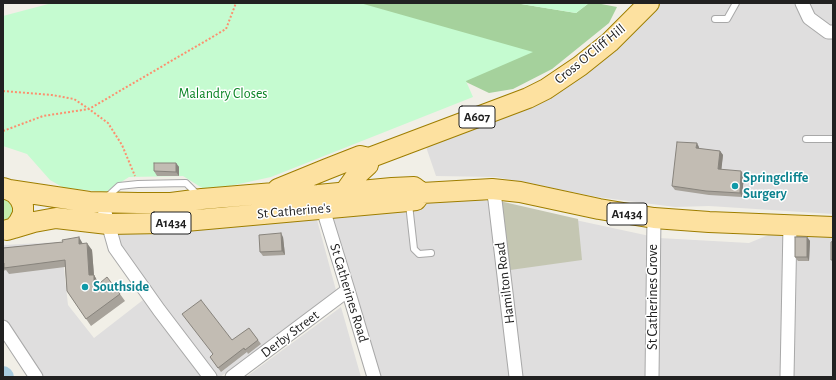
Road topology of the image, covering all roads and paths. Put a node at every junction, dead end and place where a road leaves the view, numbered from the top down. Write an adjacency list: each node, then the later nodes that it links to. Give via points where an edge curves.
1 (236, 3): 8 (path, via 226,29)
2 (649, 3): 12 (main road, Cross O'Cliff Hill / A607, via 610,42 559,81 528,98)
3 (736, 3): 5 (lane, via 727,19)
4 (802, 3): 6 (street, via 810,18 828,32)
5 (715, 19)
6 (833, 32)
7 (3, 91): 8 (path, via 60,96 74,99)
8 (90, 109): 9 (path, via 43,116); 13 (path, via 108,123 122,145)
9 (3, 131)
10 (833, 138): 11 (lane)
11 (806, 139)
12 (375, 156): 14 (main road, via 382,179); 17 (main road, St Catherine's / A607, via 360,156 278,189); 18 (main road)
13 (138, 184): 20 (lane, via 186,183); 21 (lane, via 119,186)
14 (392, 188): 18 (main road, St Catherine's / A1434); 19 (main road, St Catherine's / A1434, via 414,187)
15 (6, 189): 21 (main road, St Catherine's / A1434); 27 (main road, A1434, via 18,196 23,206 21,218)
16 (492, 189): 19 (main road, A1434); 23 (main road, A1434); 35 (street, Hamilton Road)
17 (274, 193): 18 (main road, St Catherine's / A1434, via 280,197); 20 (main road, St Catherine's / A1434)
18 (344, 193): 22 (main road, via 334,204)
19 (415, 197): 22 (main road, St Catherine's / A1434); 28 (lane, via 414,249 419,254)
20 (202, 199): 21 (main road, St Catherine's / A1434, via 171,203)
21 (102, 202): 24 (street)
22 (326, 208): 24 (main road, St Catherine's / A1434, via 163,224); 29 (street, St Catherines Road)
23 (654, 218): 25 (main road, A1434); 36 (street, St Catherines Grove)
24 (108, 224): 27 (main road, St Catherine's / A1434, via 56,218); 32 (street, via 115,248)
25 (790, 226): 26 (main road, A1434); 37 (street)
26 (833, 227)
27 (8, 229)
28 (431, 253)
29 (348, 290): 33 (street, Derby Street); 34 (street, St Catherines Road)
30 (3, 327): 31 (street)
31 (36, 377)
32 (210, 377)
33 (232, 377)
34 (374, 377)
35 (516, 377)
36 (652, 377)
37 (787, 377)

